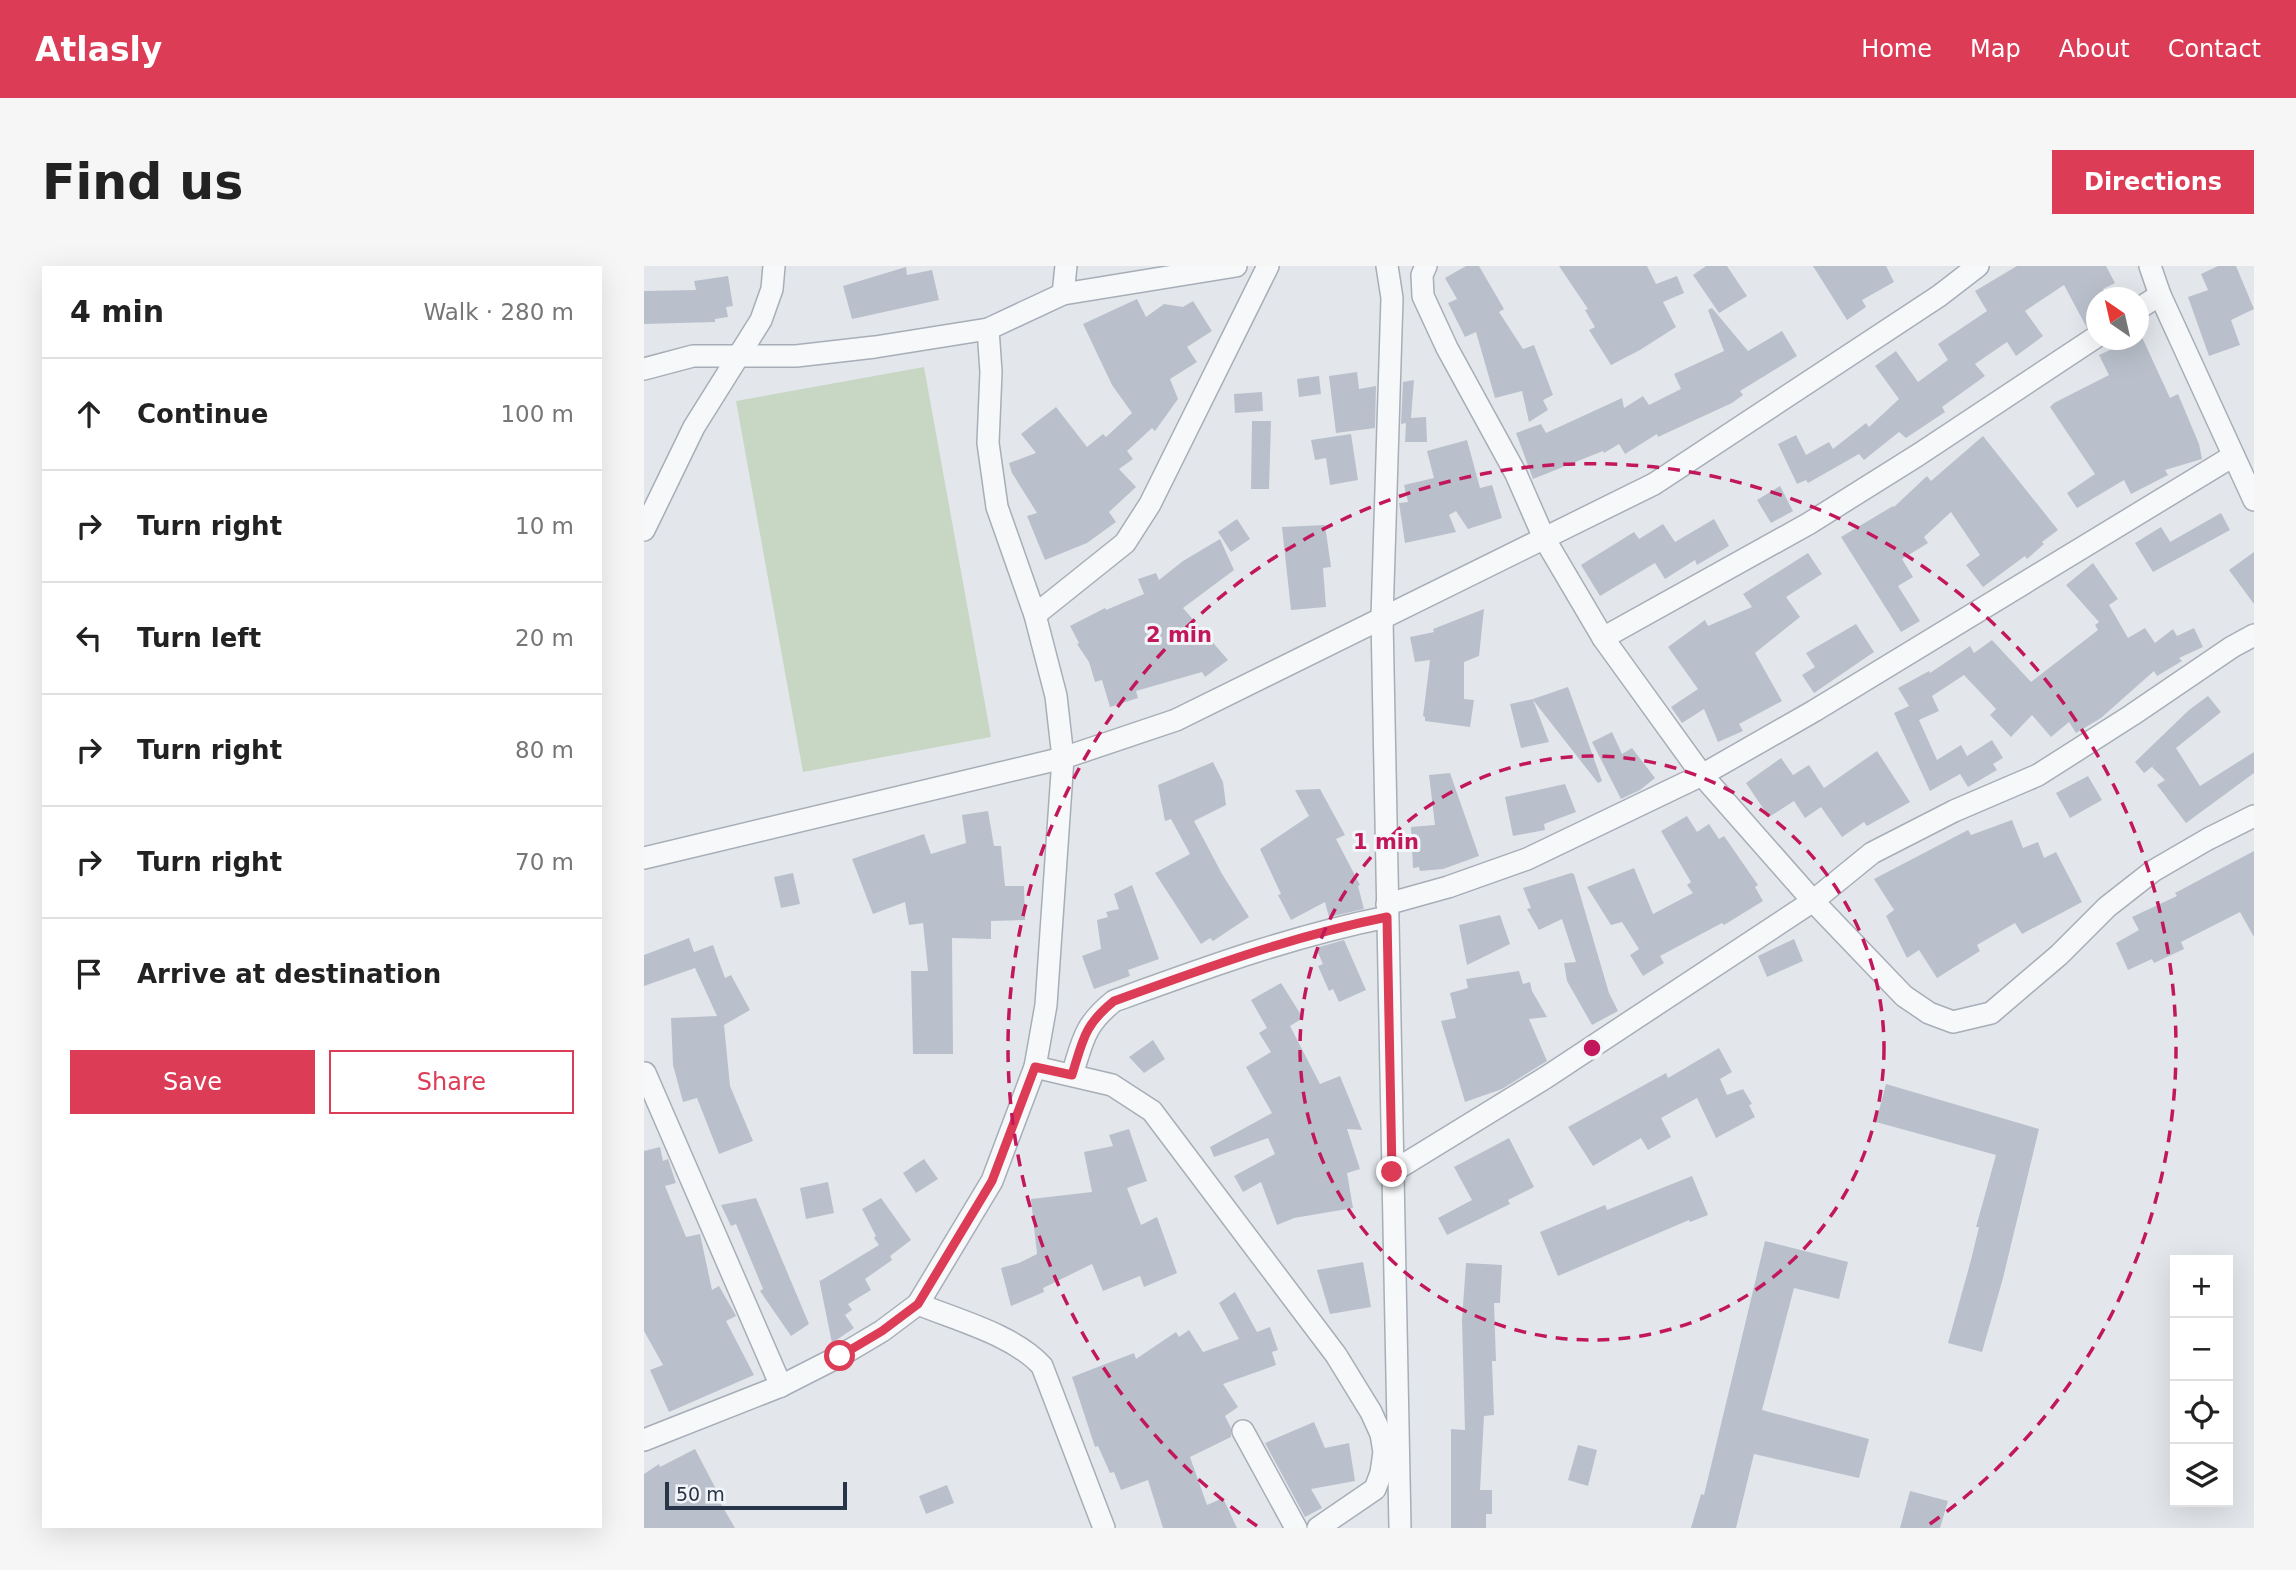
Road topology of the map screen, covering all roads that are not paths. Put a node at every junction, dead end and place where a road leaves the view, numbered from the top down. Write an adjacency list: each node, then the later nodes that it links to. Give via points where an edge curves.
1 (774, 266): 16 (street, via 761,320)
2 (1066, 266): 9 (street)
3 (1236, 266): 9 (street)
4 (1268, 266): 22 (street, via 1150,504 1125,543)
5 (1388, 266): 12 (street)
6 (1426, 266): 11 (street)
7 (1978, 266): 21 (street, via 1684,466)
8 (2150, 266): 10 (street)
9 (1063, 294): 14 (street)
10 (2160, 295): 13 (street); 18 (street)
11 (1423, 296): 12 (street); 21 (street, via 1516,474)
12 (1392, 298): 23 (street)
13 (2149, 302)
14 (988, 329): 16 (street, via 796,356); 22 (street, via 988,443 997,506)
15 (2086, 344): 25 (street, via 1808,524)
16 (739, 355): 17 (street, via 693,356); 20 (street, via 694,427)
17 (644, 369)
18 (2233, 456): 19 (street); 27 (street)
19 (2254, 500)
20 (644, 530)
21 (1544, 538): 23 (street); 25 (street)
22 (1035, 615): 26 (street, via 1056,696)
23 (1382, 618): 26 (street, via 1176,720); 31 (street)
24 (2254, 635): 30 (street, via 2038,775 1872,853)
25 (1603, 638): 27 (street)
26 (1063, 758): 29 (street); 32 (street, via 1046,1005)
27 (1702, 775): 30 (street); 31 (street, via 1527,859)
28 (2254, 816): 30 (street, via 2153,871 1991,1013 1974,1018 1953,1022 1903,996)
29 (644, 858)
30 (1813, 901): 35 (street, via 1545,1078)
31 (1387, 911): 34 (street, via 1114,1001 1086,1029); 35 (street)
32 (1035, 1067): 34 (street); 36 (street, via 992,1181)
33 (645, 1073): 37 (street)
34 (1072, 1075): 42 (street, via 1112,1085 1152,1111 1336,1355 1371,1412 1384,1452 1375,1489)
35 (1392, 1172): 43 (street)
36 (918, 1304): 37 (street, via 882,1331); 40 (street, via 1012,1342 1042,1366)
37 (781, 1386): 39 (street)
38 (1243, 1431): 41 (street)
39 (644, 1440)
40 (1104, 1528)
41 (1296, 1528)
42 (1318, 1528)
43 (1400, 1528)

